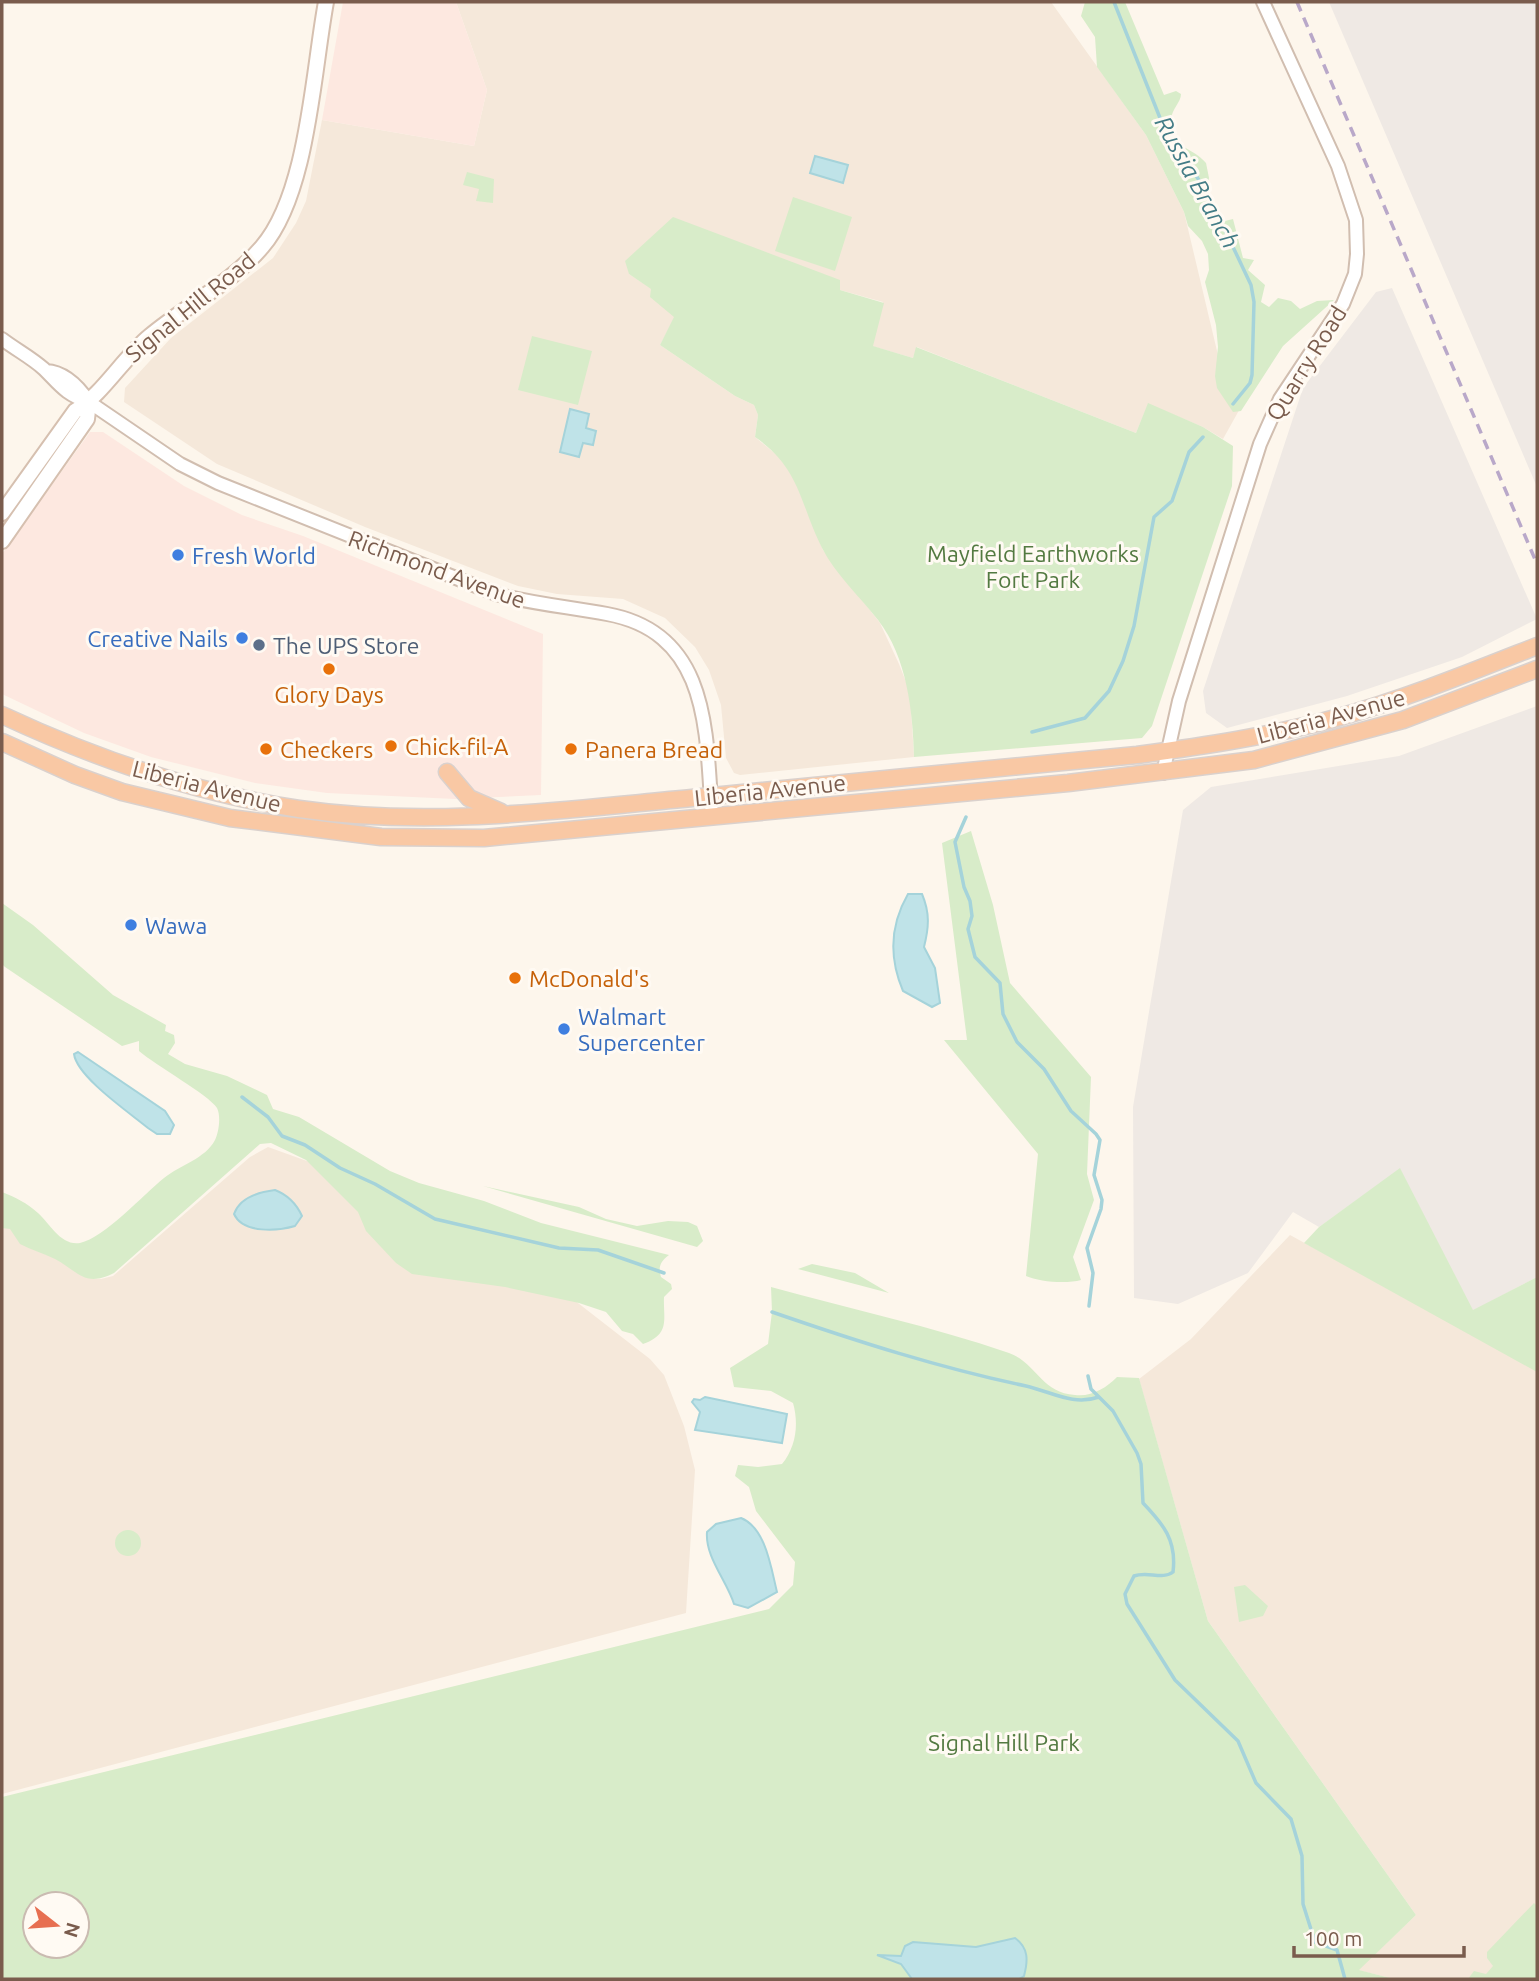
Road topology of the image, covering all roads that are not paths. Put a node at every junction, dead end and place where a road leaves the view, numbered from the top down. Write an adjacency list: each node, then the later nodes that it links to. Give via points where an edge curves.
1 (326, 2): 4 (main road, Signal Hill Road, via 296,180 271,237 248,262 138,346)
2 (1263, 2): 13 (street, Quarry Road, via 1342,178 1356,220 1355,274 1343,304 1280,399 1260,444)
3 (2, 339): 4 (street, Richmond Avenue, via 46,371 58,372 80,388)
4 (89, 402): 5 (main road, Signal Hill Road, via 75,411); 8 (main road, Signal Hill Road, via 87,419); 16 (street, Richmond Avenue, via 180,464 284,512 496,594 607,614 651,631 685,664 699,694)
5 (22, 485): 6 (main road, Signal Hill Road); 7 (main road)
6 (2, 513)
7 (2, 531)
8 (2, 541)
9 (1537, 646): 13 (highway, Liberia Avenue, via 1336,718)
10 (1537, 668): 15 (highway, Liberia Avenue, via 1457,701 1347,737 1255,760)
11 (2, 715): 17 (highway, Liberia Avenue, via 102,758 247,799 364,815)
12 (2, 742): 18 (highway, Liberia Avenue, via 122,792 230,818 356,835 484,838)
13 (1167, 751): 15 (street, Quarry Road); 16 (highway, Liberia Avenue)
14 (447, 772): 17 (highway, via 475,802)
15 (1163, 773): 18 (highway, Liberia Avenue)
16 (710, 796): 17 (highway, Liberia Avenue); 18 (street, Richmond Avenue)
17 (514, 814)
18 (712, 817)

